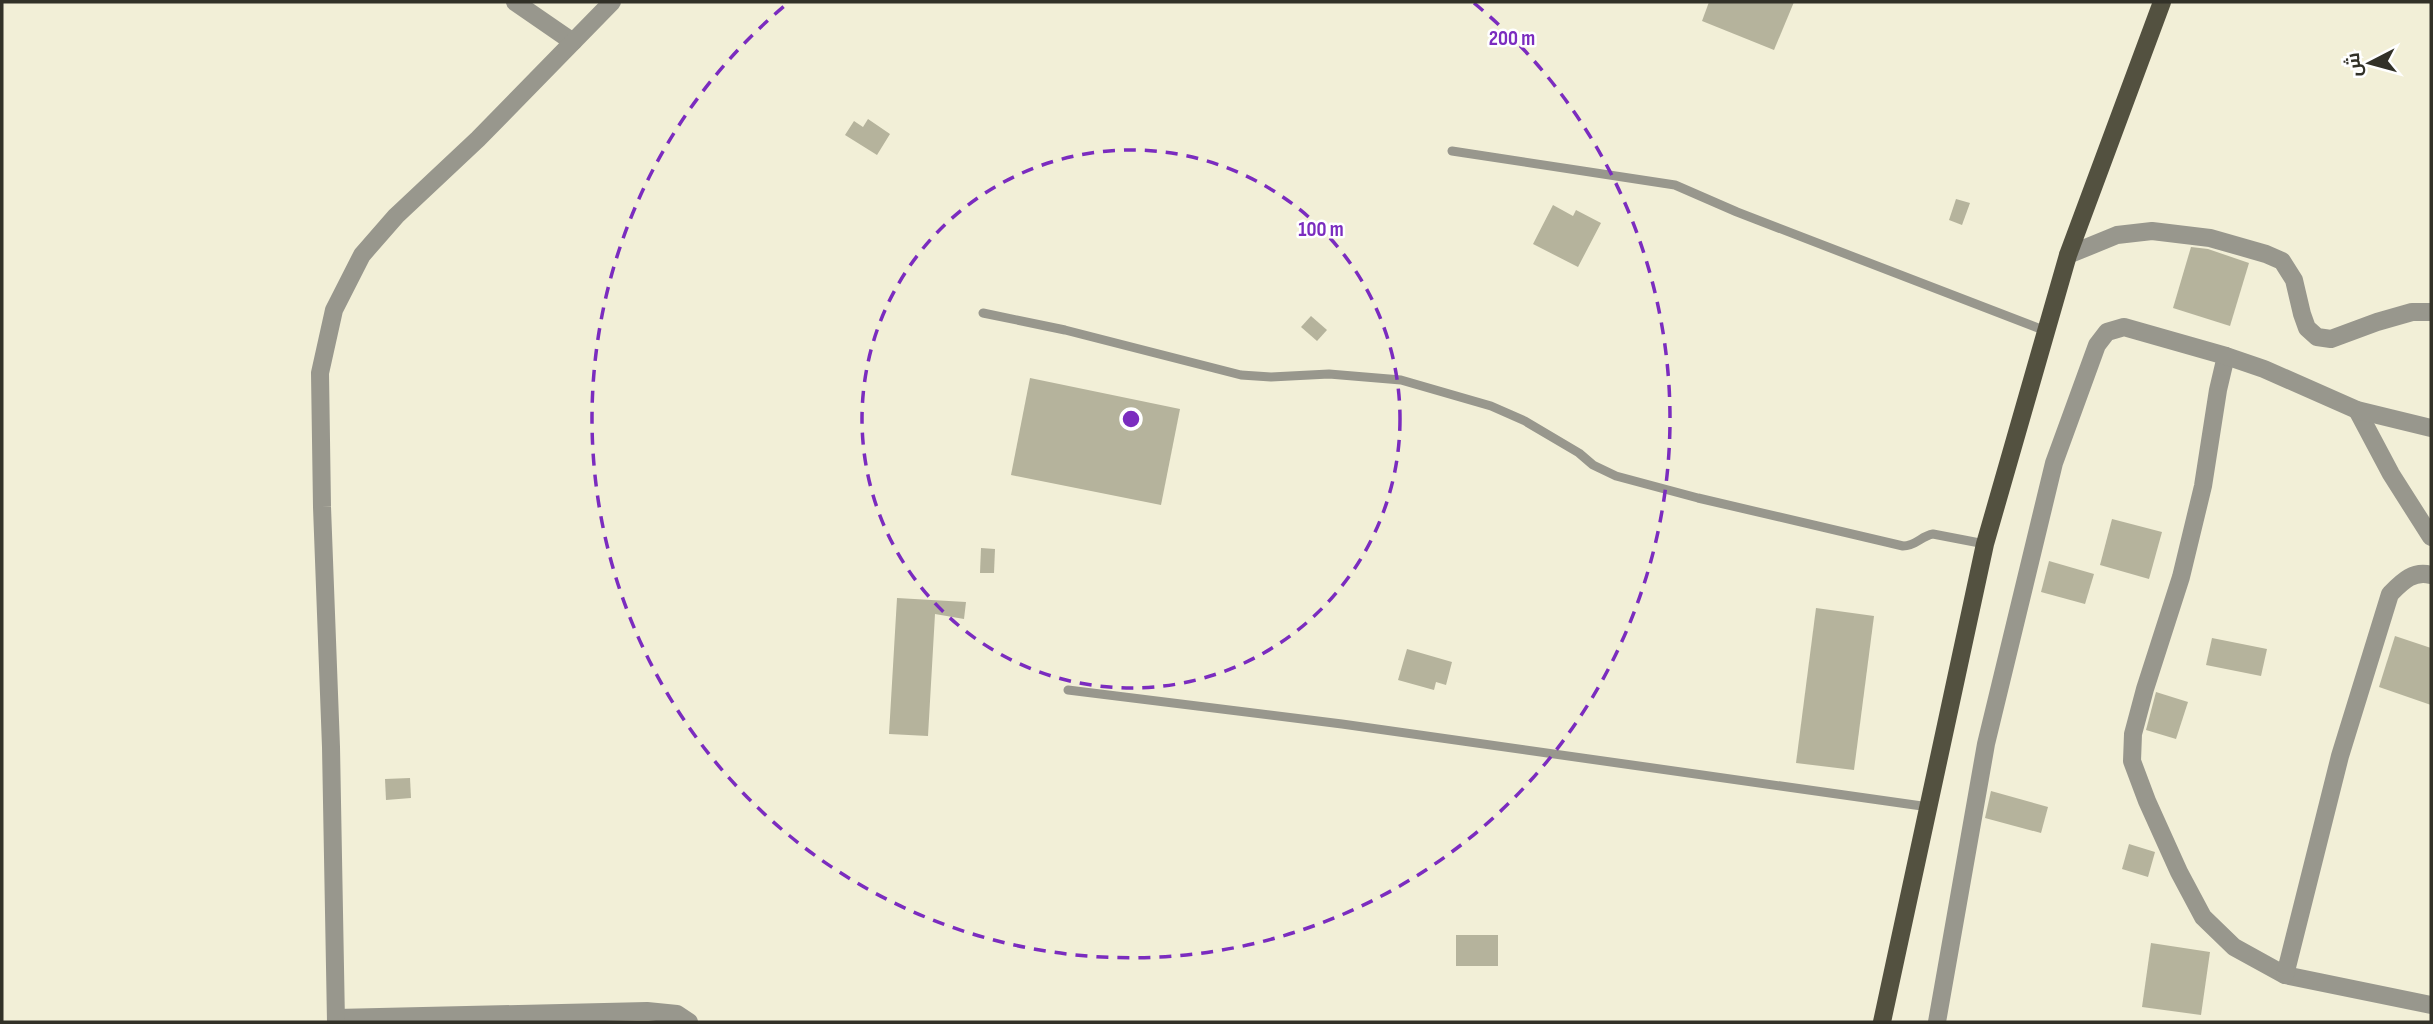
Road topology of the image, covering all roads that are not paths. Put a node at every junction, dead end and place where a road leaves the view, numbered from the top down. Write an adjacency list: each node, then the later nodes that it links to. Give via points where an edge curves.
1 (515, 2): 4 (street)
2 (612, 2): 4 (street)
3 (2162, 2): 6 (main road)
4 (573, 43): 20 (street, via 396,216 362,255 334,310 320,373)
5 (1452, 151): 9 (lane, via 1675,185)
6 (2068, 255): 7 (street, via 2117,235 2152,231 2210,238 2266,254 2282,261 2294,280 2307,328 2317,337 2331,339 2400,315); 9 (main road)
7 (2431, 312)
8 (984, 313): 14 (lane, via 1241,375 1329,374 1401,380 1491,406 1525,421 1616,476 1903,546 1933,534)
9 (2047, 332): 14 (main road)
10 (2226, 356): 11 (street); 18 (street, via 2203,486 2181,577 2133,734 2132,761 2174,862 2203,917 2234,947); 23 (street, via 2124,327 2107,332 2097,345 2054,463 1986,744)
11 (2357, 410): 12 (street); 13 (street)
12 (2431, 428)
13 (2431, 537)
14 (1985, 544): 17 (main road)
15 (2431, 575): 18 (street, via 2407,578 2390,594 2340,756)
16 (1069, 690): 17 (lane)
17 (1929, 807): 22 (main road)
18 (2285, 975): 19 (street)
19 (2431, 1005)
20 (336, 1020): 21 (street, via 647,1012 677,1014)
21 (690, 1022)
22 (1882, 1022)
23 (1937, 1022)

